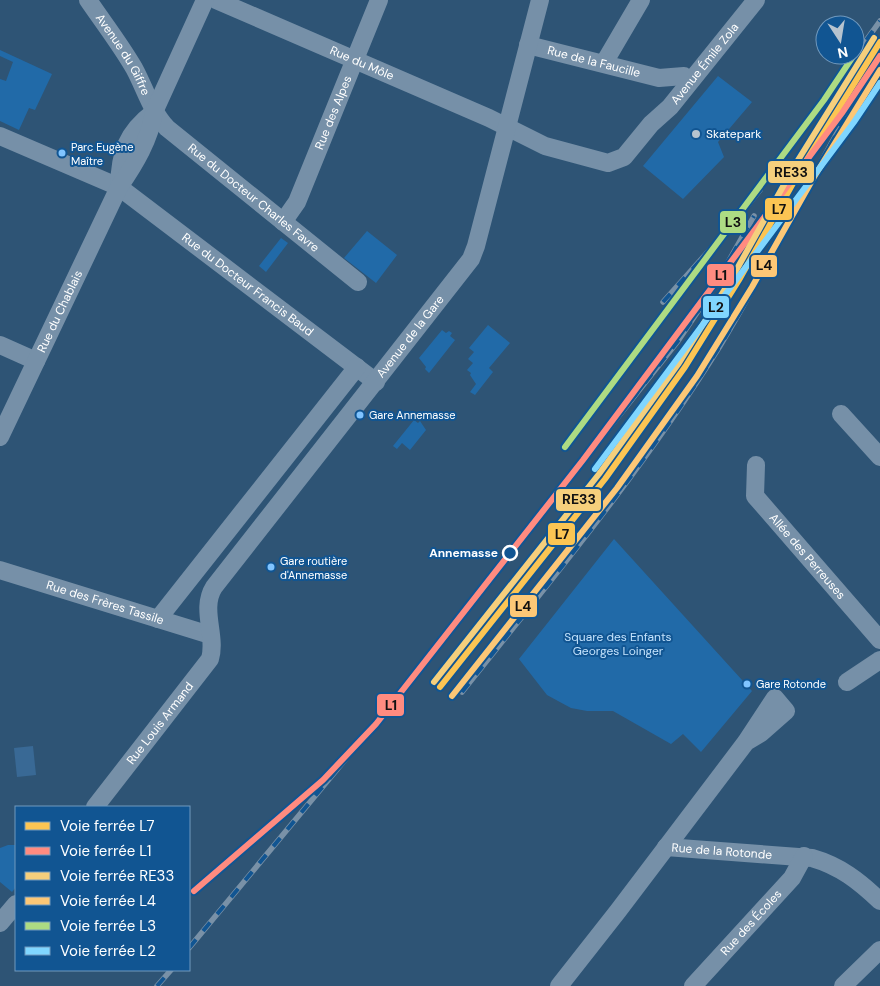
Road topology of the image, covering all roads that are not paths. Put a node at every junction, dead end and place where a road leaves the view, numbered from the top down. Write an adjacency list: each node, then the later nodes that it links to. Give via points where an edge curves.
1 (88, 0): 15 (street, Avenue du Giffre, via 133,67)
2 (205, 0): 15 (street, Rue du Chablais)
3 (216, 0): 10 (street, Rue du Môle)
4 (380, 0): 10 (street, Rue des Alpes)
5 (540, 0): 9 (street, Avenue de la Gare)
6 (641, 0): 11 (street)
7 (745, 0): 12 (street, Avenue Émile Zola)
8 (756, 0): 14 (street, Avenue Émile Zola)
9 (528, 45): 11 (street, Rue de la Faucille); 16 (street, Avenue de la Gare)
10 (354, 62): 16 (street, Rue du Môle); 20 (street, Rue des Alpes, via 297,202)
11 (604, 63): 13 (street, Rue de la Faucille)
12 (684, 76): 13 (street, Rue de la Faucille); 14 (street, Avenue Émile Zola)
13 (659, 78): 14 (street)
14 (665, 104): 18 (street, Avenue Émile Zola, via 624,163)
15 (154, 112): 19 (street, Rue du Chablais, via 151,128); 20 (street, Rue du Docteur Charles Favre, via 174,134)
16 (507, 126): 18 (street, Rue du Môle, via 545,146); 25 (street, Avenue de la Gare, via 471,259)
17 (0, 136): 19 (street, Rue du Docteur Francis Baud)
18 (607, 167)
19 (119, 187): 23 (street, Rue du Chablais); 24 (street, Rue du Docteur Francis Baud)
20 (283, 222): 21 (street, Rue du Docteur Charles Favre)
21 (358, 282)
22 (0, 345): 23 (street)
23 (36, 361): 27 (street, Rue du Chablais)
24 (357, 367): 25 (street, Rue du Docteur Francis Baud); 31 (street, via 297,442 297,452)
25 (376, 382): 32 (street, Avenue de la Gare, via 212,590 208,605)
26 (841, 414): 28 (street)
27 (0, 437)
28 (880, 457)
29 (756, 465): 33 (street, Allée des Perreuses, via 755,496)
30 (0, 570): 31 (street, Rue des Frères Tassile)
31 (162, 620): 32 (street, Rue des Frères Tassile)
32 (210, 635): 37 (street, Rue Louis Armand, via 210,659)
33 (880, 640)
34 (880, 660): 35 (street)
35 (847, 682)
36 (746, 742): 38 (street)
37 (96, 806)
38 (666, 847): 39 (street, Rue de la Rotonde); 44 (street, Rue de la Rotonde)
39 (804, 856): 40 (street, Rue de la Rotonde, via 843,870); 45 (street, Rue des Écoles, via 792,878)
40 (880, 901)
41 (15, 905): 42 (street)
42 (0, 923)
43 (880, 950): 46 (street)
44 (559, 986)
45 (693, 986)
46 (843, 986)

